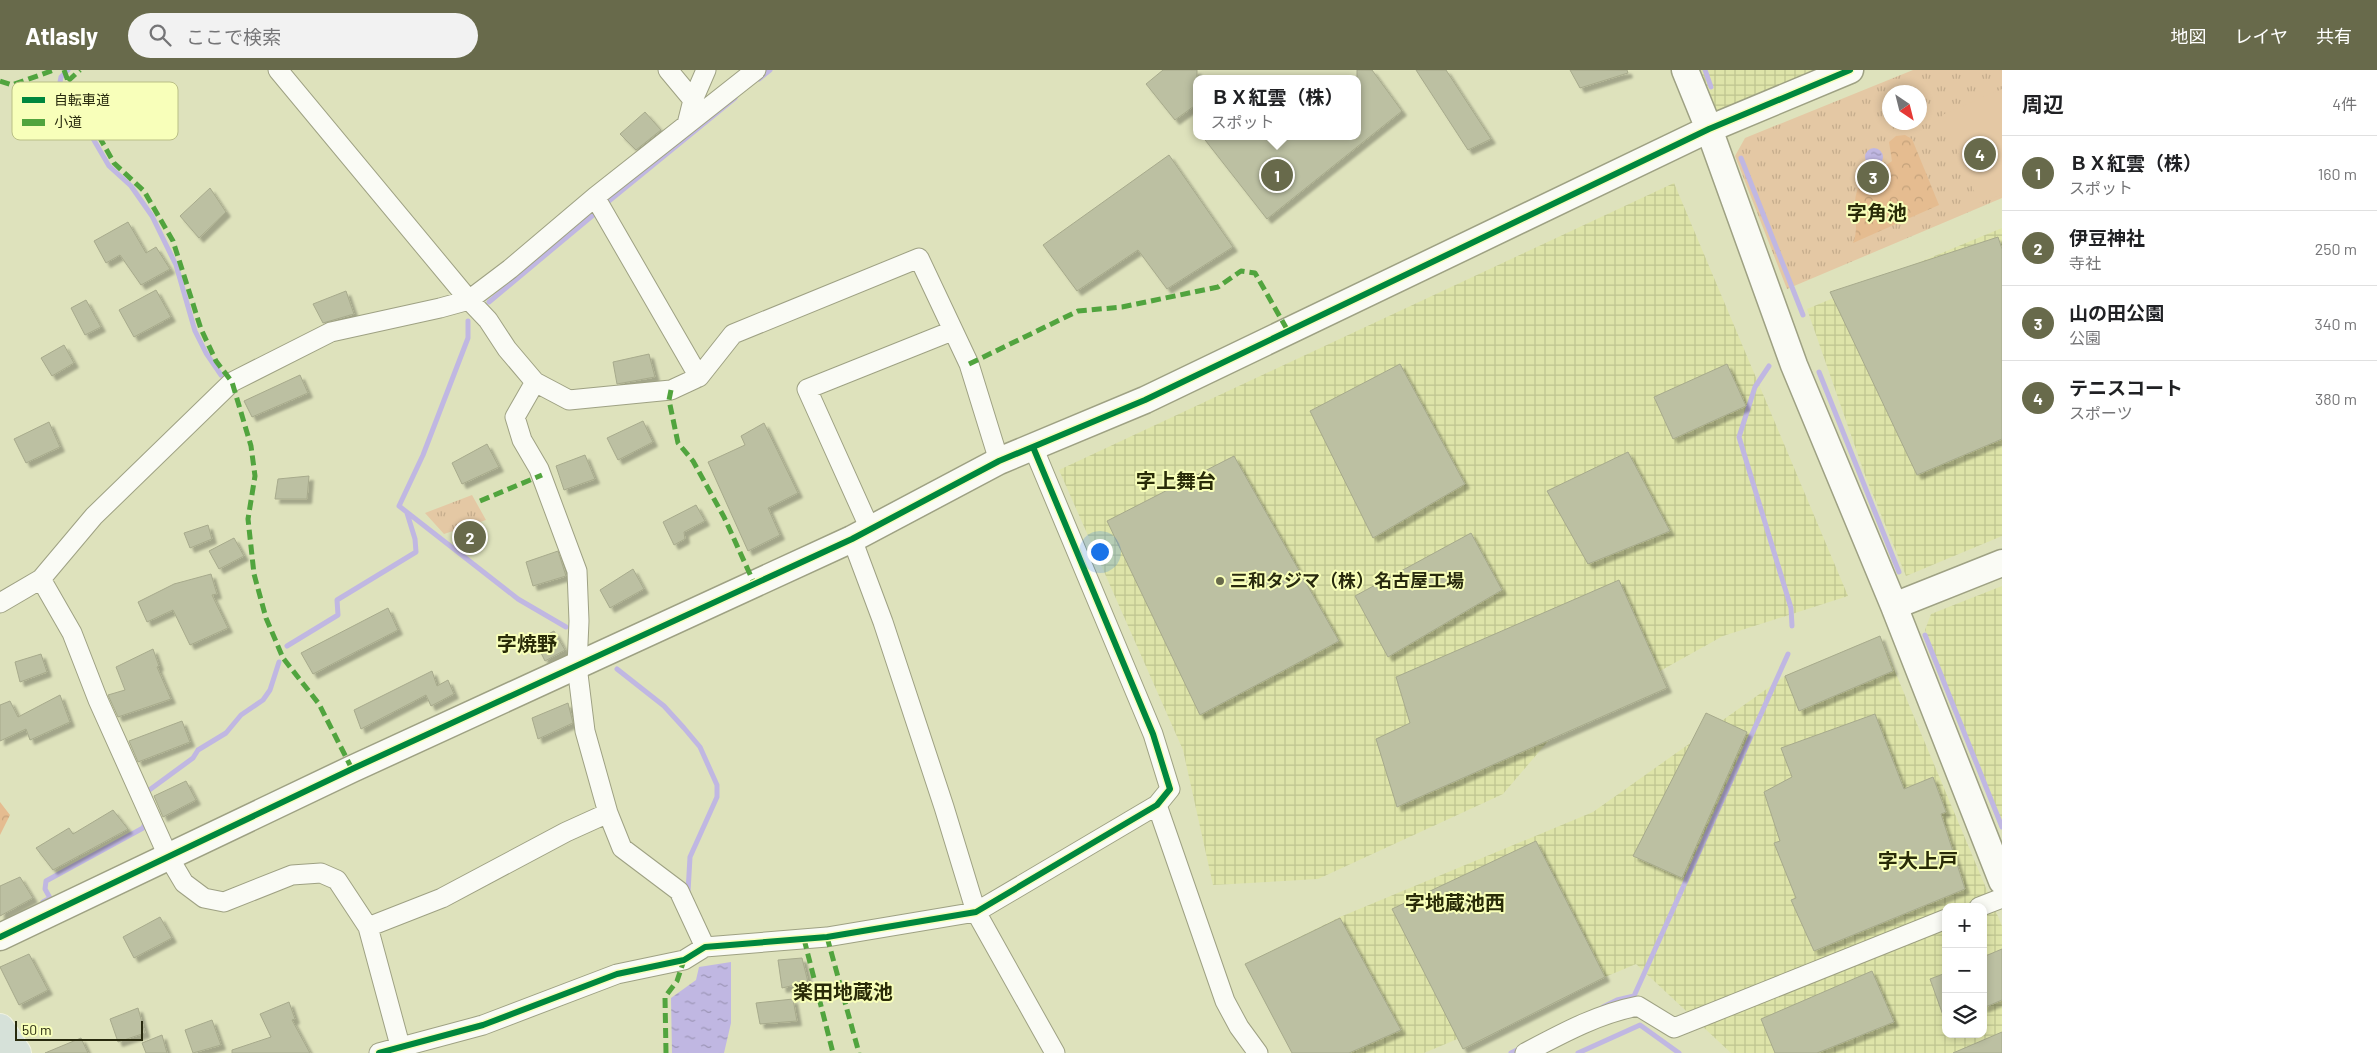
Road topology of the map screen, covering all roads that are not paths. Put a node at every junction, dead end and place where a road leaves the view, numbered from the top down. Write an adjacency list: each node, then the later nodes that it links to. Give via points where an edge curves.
1 (278, 70): 11 (street)
2 (668, 70): 7 (street)
3 (706, 70): 7 (street)
4 (756, 70): 8 (street)
5 (1685, 70): 9 (street)
6 (1850, 70): 9 (street)
7 (693, 100): 8 (street)
8 (687, 124): 10 (street)
9 (1709, 129): 15 (street, via 1145,400); 21 (street, via 1794,365)
10 (595, 197): 11 (street); 13 (street)
11 (469, 300): 14 (street); 19 (street, via 331,332 232,382 94,516)
12 (952, 331): 13 (street, via 918,258 733,334); 16 (street, via 969,364); 17 (street, via 807,389)
13 (699, 377): 14 (street, via 671,390 569,400)
14 (534, 382): 22 (street, via 515,416 522,440 540,469 577,570)
15 (1033, 447): 16 (street); 23 (street, via 1152,734 1170,790)
16 (999, 462): 17 (street)
17 (861, 534): 22 (street); 29 (street, via 889,640)
18 (2002, 563): 21 (street)
19 (41, 579): 20 (street); 25 (street, via 72,633 98,700)
20 (0, 603)
21 (1894, 606): 26 (street)
22 (577, 666): 24 (street, via 585,731); 25 (street)
23 (1157, 805): 29 (street); 39 (street, via 1225,1001)
24 (608, 813): 31 (street, via 442,898); 33 (street, via 622,848 679,891)
25 (168, 856): 31 (street, via 184,883 204,898 224,902 292,876 322,873 337,880); 32 (street)
26 (2002, 881)
27 (2002, 898): 28 (street)
28 (1987, 904)
29 (976, 912): 33 (street, via 827,937); 38 (street)
30 (1942, 921): 40 (street, via 1674,1028 1638,1006 1615,1010)
31 (368, 927): 35 (street)
32 (0, 937)
33 (705, 947): 35 (street, via 684,960 617,974)
34 (0, 1028): 36 (main road)
35 (402, 1050): 37 (street)
36 (17, 1053)
37 (379, 1053)
38 (1055, 1053)
39 (1258, 1053)
40 (1524, 1053)

